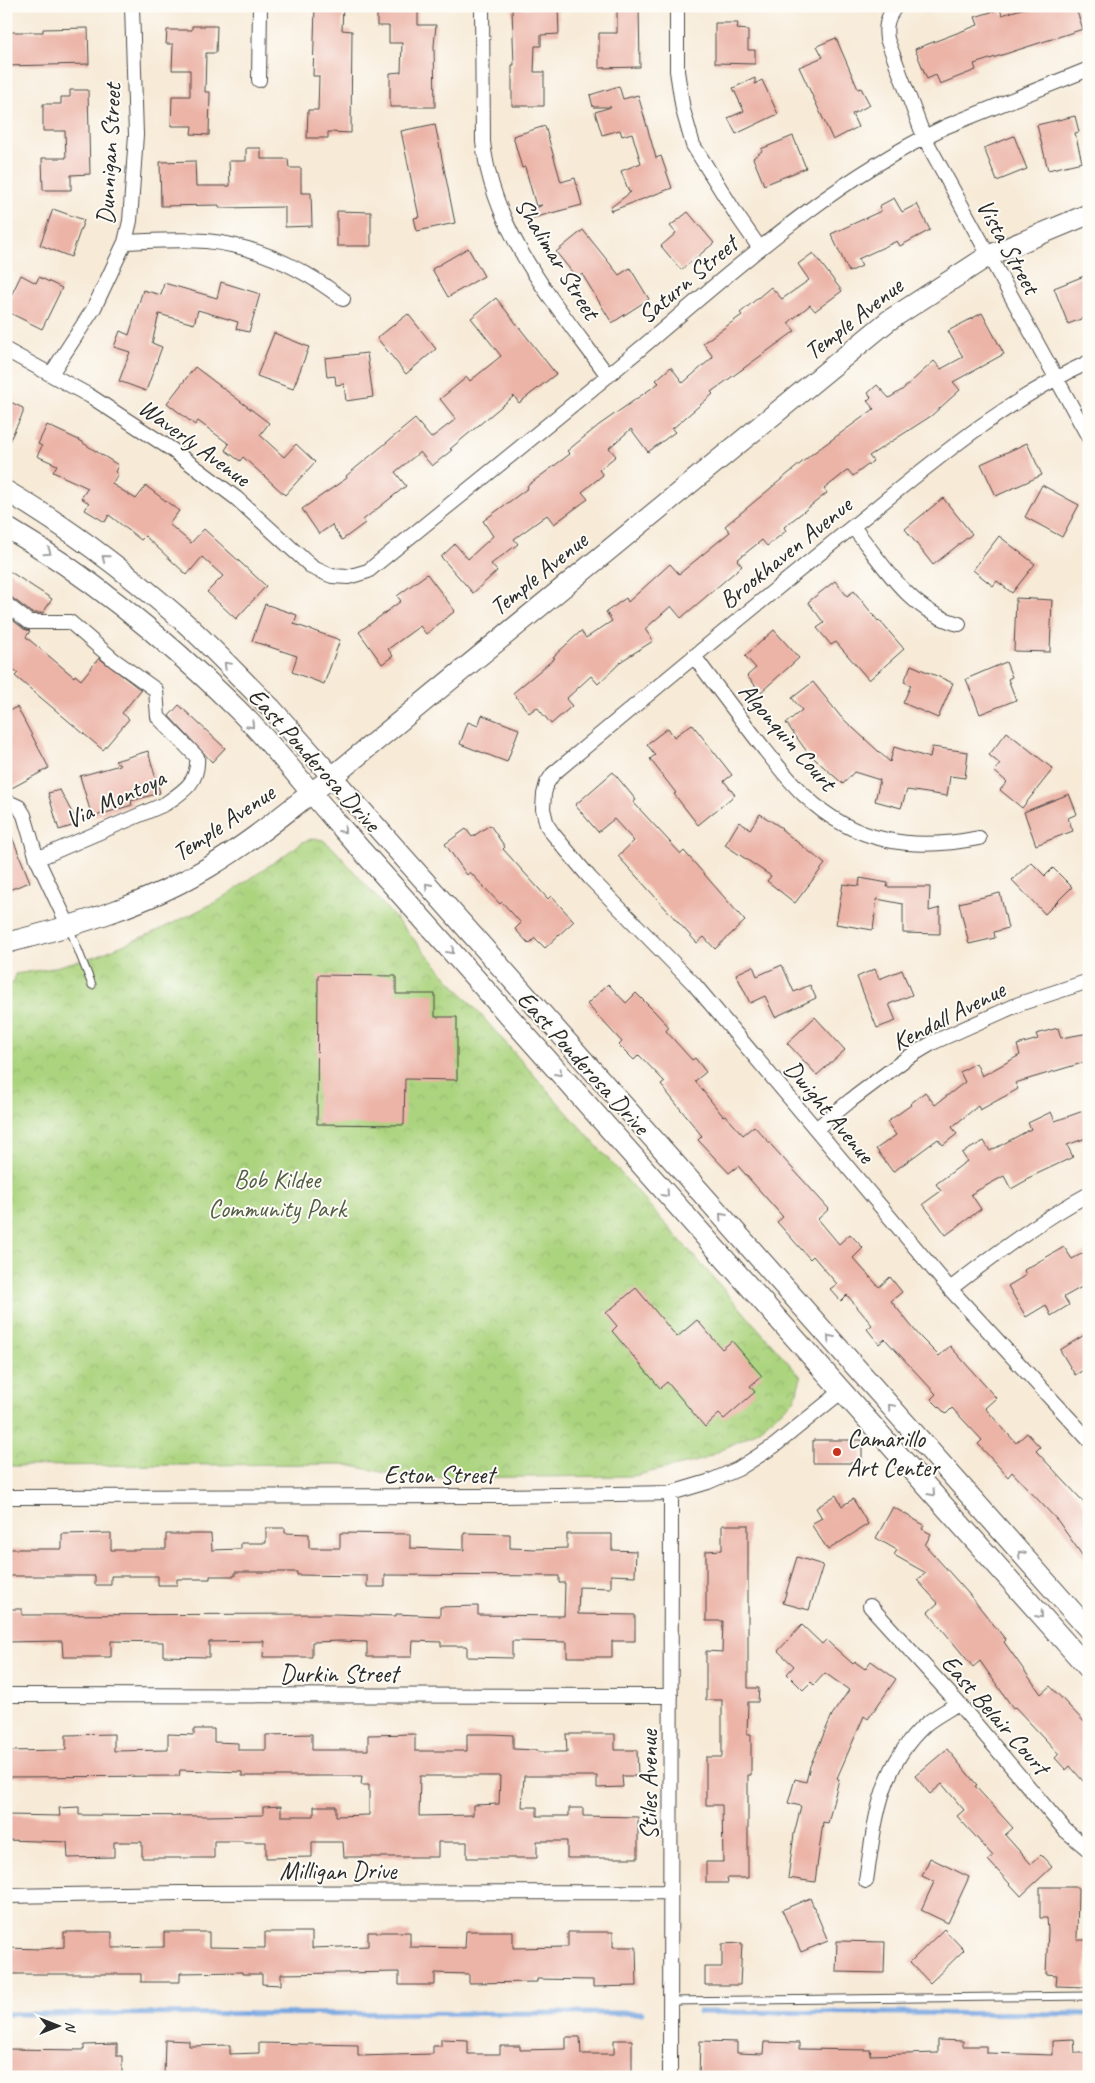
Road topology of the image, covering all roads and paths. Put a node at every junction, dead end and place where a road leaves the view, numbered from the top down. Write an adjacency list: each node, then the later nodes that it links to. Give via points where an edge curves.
1 (132, 6): 10 (street, Dunnigan Street, via 136,136 130,221)
2 (260, 6): 7 (street)
3 (482, 6): 17 (street, Shalimar Street, via 483,142 494,196 510,233 544,289)
4 (677, 6): 11 (street, via 677,71 693,145)
5 (896, 6): 8 (street, Vista Street, via 887,20 887,39)
6 (1089, 69): 8 (street, Saturn Street)
7 (259, 80)
8 (924, 137): 11 (street, Saturn Street, via 841,186); 12 (street, Vista Street)
9 (1089, 214): 12 (main road, Temple Avenue)
10 (125, 242): 13 (street, via 207,241 258,252 306,273); 16 (street, Dunnigan Street, via 94,308)
11 (760, 248): 17 (street, Saturn Street)
12 (988, 256): 18 (street, Vista Street); 27 (main road, Temple Avenue, via 915,302 851,350)
13 (343, 299)
14 (6, 350): 16 (street, Waverly Avenue)
15 (1089, 362): 18 (street, Brookhaven Avenue)
16 (51, 374): 23 (street, Waverly Avenue, via 193,464 313,568 332,576)
17 (608, 376): 23 (street, Saturn Street, via 368,571)
18 (1056, 377): 19 (street, Vista Street); 21 (street, Brookhaven Avenue, via 975,429)
19 (1089, 438)
20 (6, 491): 27 (main road, East Ponderosa Drive, one-way to 20, via 271,708 184,623 101,554 41,511)
21 (853, 526): 25 (street, via 910,597 934,615); 26 (street, Brookhaven Avenue)
22 (6, 527): 28 (main road, East Ponderosa Drive, one-way to 28, via 47,551 150,629 235,707)
23 (348, 577)
24 (6, 604): 32 (street, Via Montoya, via 29,622 70,622 114,660 156,690 158,717 197,757 198,770 194,779 183,792 165,804)
25 (959, 624)
26 (694, 656): 30 (street, Brookhaven Avenue, via 553,774 547,783); 31 (street, Algonquin Court, via 793,784 822,810 873,836 911,844 950,844)
27 (332, 777): 28 (main road, Temple Avenue); 40 (main road, East Ponderosa Drive, one-way to 27)
28 (311, 793): 33 (main road, Temple Avenue, via 248,842 208,868 146,900); 41 (main road, East Ponderosa Drive, one-way to 41)
29 (6, 801): 32 (street, Via Montoya, via 19,807 24,815)
30 (543, 809): 37 (street, Dwight Avenue, via 553,834 590,878 694,984)
31 (979, 838)
32 (37, 859): 33 (street, Via Montoya)
33 (69, 927): 34 (main road, Temple Avenue); 36 (lane)
34 (6, 943)
35 (1089, 981): 37 (street, Kendall Avenue, via 1019,1004 934,1042 850,1100)
36 (92, 985)
37 (816, 1129): 39 (street, Dwight Avenue)
38 (1089, 1194): 39 (street, via 1009,1243)
39 (950, 1289): 42 (street, Dwight Avenue)
40 (863, 1374): 41 (main road); 46 (main road, East Ponderosa Drive, one-way to 40)
41 (842, 1391): 43 (street, Eston Street, via 774,1446 738,1469); 47 (main road, East Ponderosa Drive, one-way to 47)
42 (1089, 1440)
43 (671, 1493): 44 (street, Eston Street); 49 (street, Stiles Avenue)
44 (6, 1497)
45 (870, 1606): 50 (street, East Belair Court)
46 (1089, 1630)
47 (1089, 1669)
48 (6, 1695): 49 (street, Durkin Street)
49 (671, 1696): 53 (street, Stiles Avenue)
50 (958, 1703): 51 (street, East Belair Court, via 1065,1830); 52 (street, via 927,1723 895,1763 876,1812)
51 (1089, 1850)
52 (866, 1881)
53 (670, 1892): 54 (street, Milligan Drive); 56 (street, Stiles Avenue)
54 (6, 1896)
55 (1089, 1996): 56 (lane)
56 (671, 2001): 57 (street, Stiles Avenue)
57 (670, 2077)

